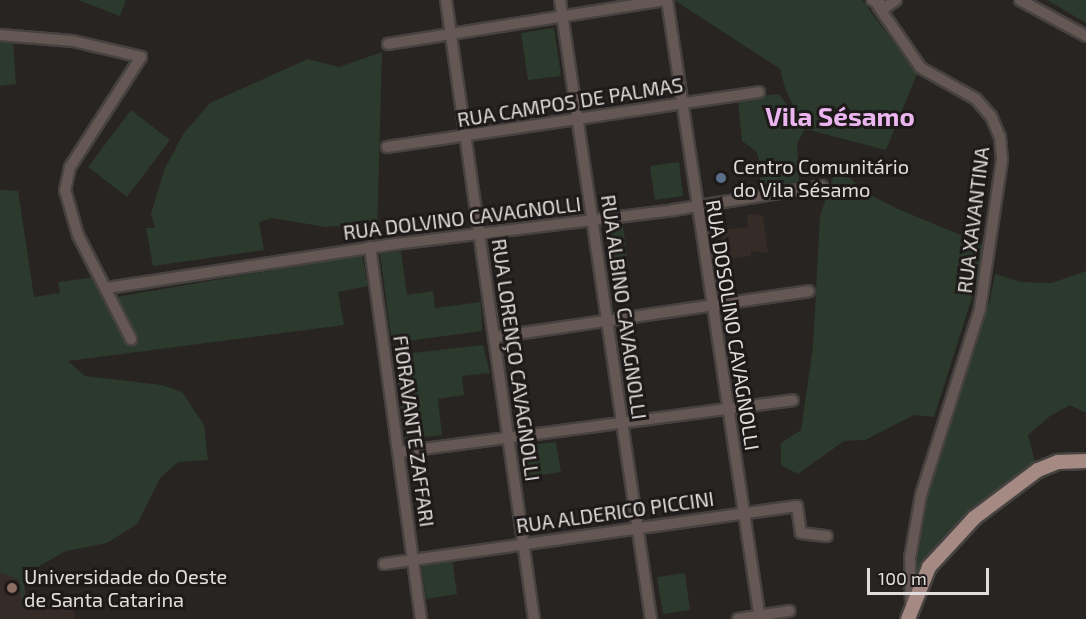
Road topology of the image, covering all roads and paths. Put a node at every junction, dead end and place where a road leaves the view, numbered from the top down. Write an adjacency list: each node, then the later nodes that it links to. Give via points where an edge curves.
1 (446, 0): 9 (street, RUA LORENÇO CAVAGNOLLI)
2 (560, 0): 7 (street, RUA ALBINO CAVAGNOLLI)
3 (667, 0): 7 (street); 14 (street, RUA DOSOLINO CAVAGNOLLI)
4 (1020, 0): 11 (street)
5 (895, 2): 6 (street, via 886,7); 8 (street)
6 (875, 3): 8 (street, RUA XAVANTINA)
7 (562, 17): 9 (street); 15 (street, RUA ALBINO CAVAGNOLLI)
8 (891, 22): 42 (street, RUA XAVANTINA, via 902,46 921,68 976,99 991,116 1000,137 1002,160 980,309 921,495 910,558)
9 (451, 34): 12 (street); 16 (street, RUA LORENÇO CAVAGNOLLI)
10 (0, 35): 23 (street, via 74,41 141,57 70,166 65,190 78,235)
11 (1086, 36)
12 (388, 44)
13 (759, 92): 14 (street, RUA CAMPOS DE PALMAS)
14 (683, 103): 15 (street, RUA CAMPOS DE PALMAS); 19 (street, RUA DOSOLINO CAVAGNOLLI)
15 (580, 120): 16 (street, RUA CAMPOS DE PALMAS); 20 (street, RUA ALBINO CAVAGNOLLI)
16 (465, 137): 17 (street, RUA CAMPOS DE PALMAS); 21 (street, RUA LORENÇO CAVAGNOLLI)
17 (387, 147)
18 (822, 186): 19 (street, RUA DOLVINO CAVAGNOLLI)
19 (697, 207): 20 (street, RUA DOLVINO CAVAGNOLLI); 25 (street, RUA DOSOLINO CAVAGNOLLI)
20 (593, 219): 21 (street, RUA DOLVINO CAVAGNOLLI); 26 (street, RUA ALBINO CAVAGNOLLI)
21 (480, 235): 22 (street, RUA DOLVINO CAVAGNOLLI); 27 (street, RUA LORENÇO CAVAGNOLLI)
22 (370, 247): 23 (street, RUA DOLVINO CAVAGNOLLI); 33 (street, FIORAVANTE ZAFFARI)
23 (107, 288): 28 (street)
24 (809, 291): 25 (street)
25 (712, 308): 26 (street); 30 (street, RUA DOSOLINO CAVAGNOLLI)
26 (608, 321): 27 (street); 31 (street, RUA ALBINO CAVAGNOLLI)
27 (495, 337): 32 (street, RUA LORENÇO CAVAGNOLLI)
28 (131, 339)
29 (793, 400): 30 (street)
30 (728, 409): 31 (street); 35 (street, RUA DOSOLINO CAVAGNOLLI)
31 (623, 422): 32 (street); 36 (street, RUA ALBINO CAVAGNOLLI)
32 (510, 436): 33 (street); 38 (street, RUA LORENÇO CAVAGNOLLI)
33 (400, 452): 39 (street, FIORAVANTE ZAFFARI)
34 (1086, 461): 42 (main road, via 1058,462 1038,470 998,497 928,567)
35 (743, 512): 36 (street, RUA ALDERICO PICCINI); 37 (street, RUA ALDERICO PICCINI, via 797,506 801,533); 43 (street, RUA DOSOLINO CAVAGNOLLI)
36 (640, 527): 38 (street, RUA ALDERICO PICCINI); 46 (street, RUA ALBINO CAVAGNOLLI)
37 (827, 536)
38 (523, 543): 39 (street, RUA ALDERICO PICCINI); 45 (street, RUA LORENÇO CAVAGNOLLI)
39 (413, 560): 40 (street, RUA ALDERICO PICCINI); 44 (street, FIORAVANTE ZAFFARI)
40 (384, 564)
41 (789, 611): 43 (street)
42 (909, 612)
43 (760, 617): 47 (street)
44 (421, 619)
45 (534, 619)
46 (651, 619)
47 (738, 619)

